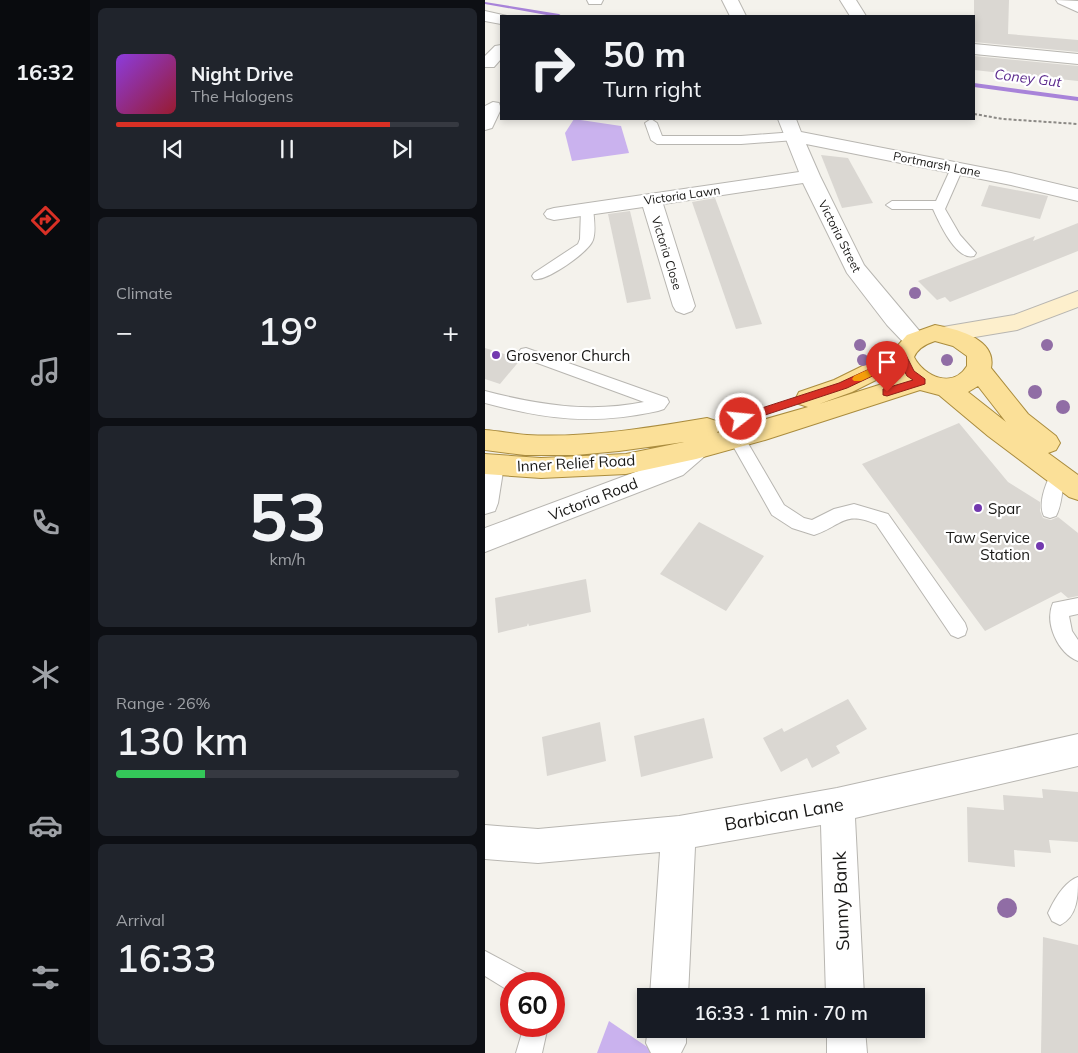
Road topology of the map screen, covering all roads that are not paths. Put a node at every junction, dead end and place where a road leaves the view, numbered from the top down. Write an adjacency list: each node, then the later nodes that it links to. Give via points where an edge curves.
1 (730, 0): 5 (street)
2 (848, 0): 6 (street)
3 (1064, 0): 4 (street)
4 (1078, 8)
5 (738, 15)
6 (857, 15)
7 (485, 16): 8 (street)
8 (500, 19)
9 (975, 49): 11 (street)
10 (500, 51): 12 (street)
11 (1078, 59)
12 (488, 63)
13 (493, 107): 15 (street)
14 (651, 123): 16 (lane, via 657,140 741,140)
15 (485, 124)
16 (791, 127): 17 (street, Portmarsh Lane); 18 (street, Victoria Street)
17 (957, 168): 19 (street, Portmarsh Lane); 22 (lane)
18 (810, 176): 20 (street, Victoria Lawn); 31 (street, Victoria Street, via 855,268 895,319)
19 (1078, 195)
20 (651, 199): 23 (street, Victoria Lawn); 28 (street, Victoria Close)
21 (892, 205): 22 (lane)
22 (940, 205): 25 (lane, via 939,209 954,237)
23 (587, 209): 24 (street, Victoria Lawn); 26 (lane, via 587,240 583,247)
24 (555, 214)
25 (969, 253)
26 (539, 276)
27 (1078, 299): 29 (street)
28 (684, 306)
29 (1017, 322): 30 (street); 33 (street)
30 (945, 334): 31 (main road, via 935,334); 33 (main road, via 964,340)
31 (909, 349): 34 (main road, via 910,373); 39 (main road, Inner Relief Road, via 843,386 710,427 637,441)
32 (526, 353): 36 (lane, via 661,402 617,412 565,414 521,407)
33 (978, 362): 35 (main road, via 973,378); 42 (main road, via 1019,421)
34 (921, 381): 35 (main road); 37 (main road, Inner Relief Road)
35 (945, 387): 42 (main road, via 997,429)
36 (485, 396)
37 (736, 438): 40 (main road, Inner Relief Road); 47 (lane, via 778,510 798,523 814,528 842,512 862,510 882,519)
38 (485, 440): 39 (main road, Inner Relief Road)
39 (529, 445): 41 (main road, Inner Relief Road)
40 (696, 449): 41 (main road, Inner Relief Road, via 626,464 541,468); 45 (street, Victoria Road, via 674,468)
41 (488, 465): 43 (street)
42 (1072, 477): 44 (lane, via 1054,485)
43 (485, 503)
44 (1050, 511)
45 (485, 540)
46 (1078, 606): 48 (lane, via 1060,609 1058,620 1069,644)
47 (958, 629)
48 (1078, 652)
49 (1078, 750): 50 (street, Barbican Lane)
50 (837, 805): 51 (street, Barbican Lane); 58 (street, Sunny Bank)
51 (679, 833): 52 (street, Barbican Lane, via 538,846); 57 (street)
52 (485, 842)
53 (1078, 888): 54 (lane)
54 (1060, 913)
55 (485, 963): 56 (lane)
56 (500, 972)
57 (669, 988)
58 (845, 988)
59 (533, 1037): 61 (lane)
60 (846, 1038): 62 (street)
61 (529, 1053)
62 (847, 1053)

